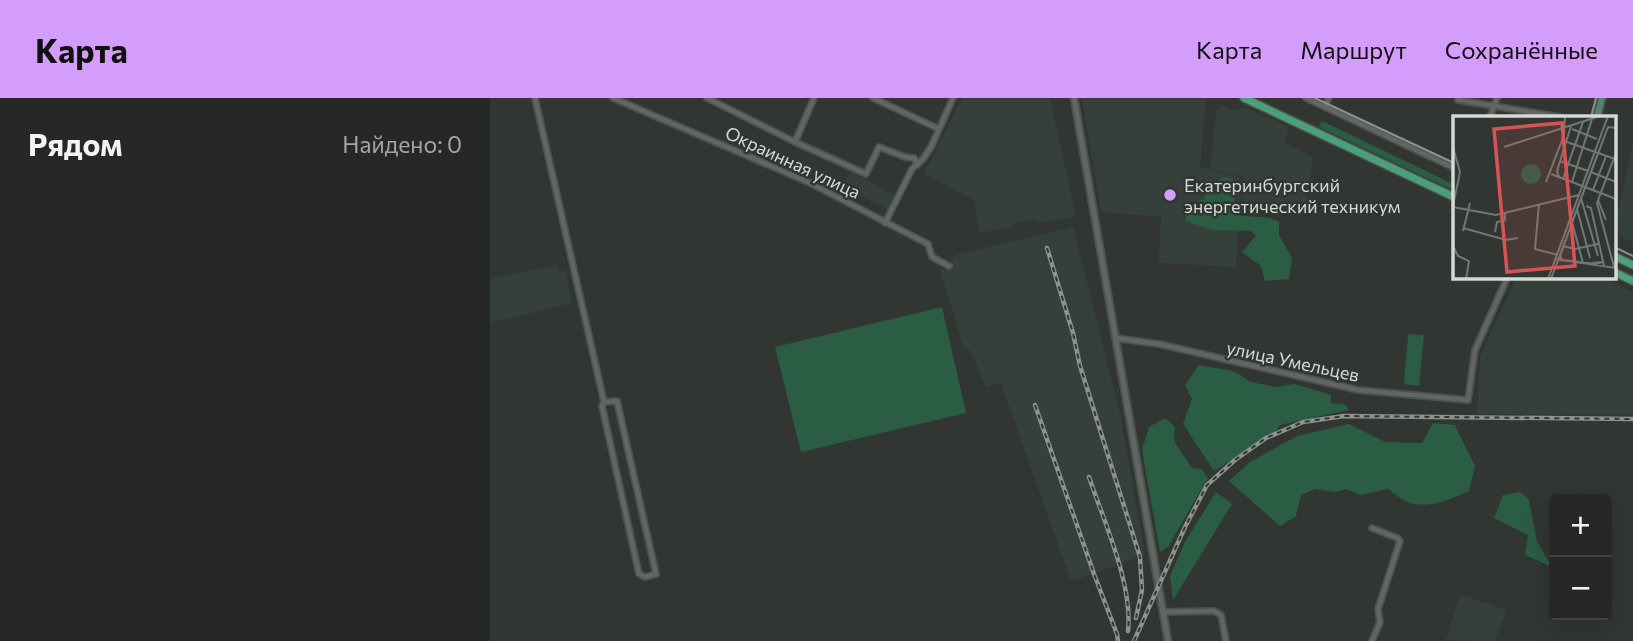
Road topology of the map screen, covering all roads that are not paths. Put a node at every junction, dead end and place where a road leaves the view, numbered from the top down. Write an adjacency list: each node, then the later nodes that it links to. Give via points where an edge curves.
1 (535, 98): 34 (street)
2 (613, 98): 15 (street, Окраинная улица)
3 (631, 98): 15 (street)
4 (707, 98): 22 (street)
5 (814, 98): 22 (street)
6 (873, 98): 21 (street)
7 (953, 98): 21 (street)
8 (1074, 98): 33 (street)
9 (1244, 98): 25 (main road)
10 (1306, 98): 17 (street)
11 (1329, 98): 17 (street)
12 (1497, 98): 16 (street)
13 (1602, 98): 20 (main road)
14 (1458, 100): 16 (street)
15 (628, 104): 26 (street, Окраинная улица, via 808,182)
16 (1494, 106): 18 (street); 19 (street)
17 (1325, 107): 24 (street)
18 (1490, 116)
19 (1554, 116)
20 (1597, 116)
21 (939, 129): 23 (street)
22 (794, 142): 23 (street, via 866,174 879,147 914,158)
23 (917, 164): 26 (street)
24 (1453, 168)
25 (1453, 197)
26 (885, 223): 29 (street, Окраинная улица, via 928,244 932,257)
27 (1616, 257): 28 (main road)
28 (1633, 265)
29 (949, 266)
30 (1616, 273): 32 (main road)
31 (1507, 278): 33 (street, улица Умельцев, via 1475,350 1468,400 1358,390)
32 (1633, 281)
33 (1115, 338): 36 (street)
34 (604, 401): 34 (street, via 601,406 639,575 645,577 656,574 617,401)
35 (1372, 528): 39 (street, via 1400,541 1378,609 1380,622)
36 (1163, 612): 37 (street); 38 (street, via 1214,611 1221,615)
37 (1168, 641)
38 (1226, 641)
39 (1373, 641)

